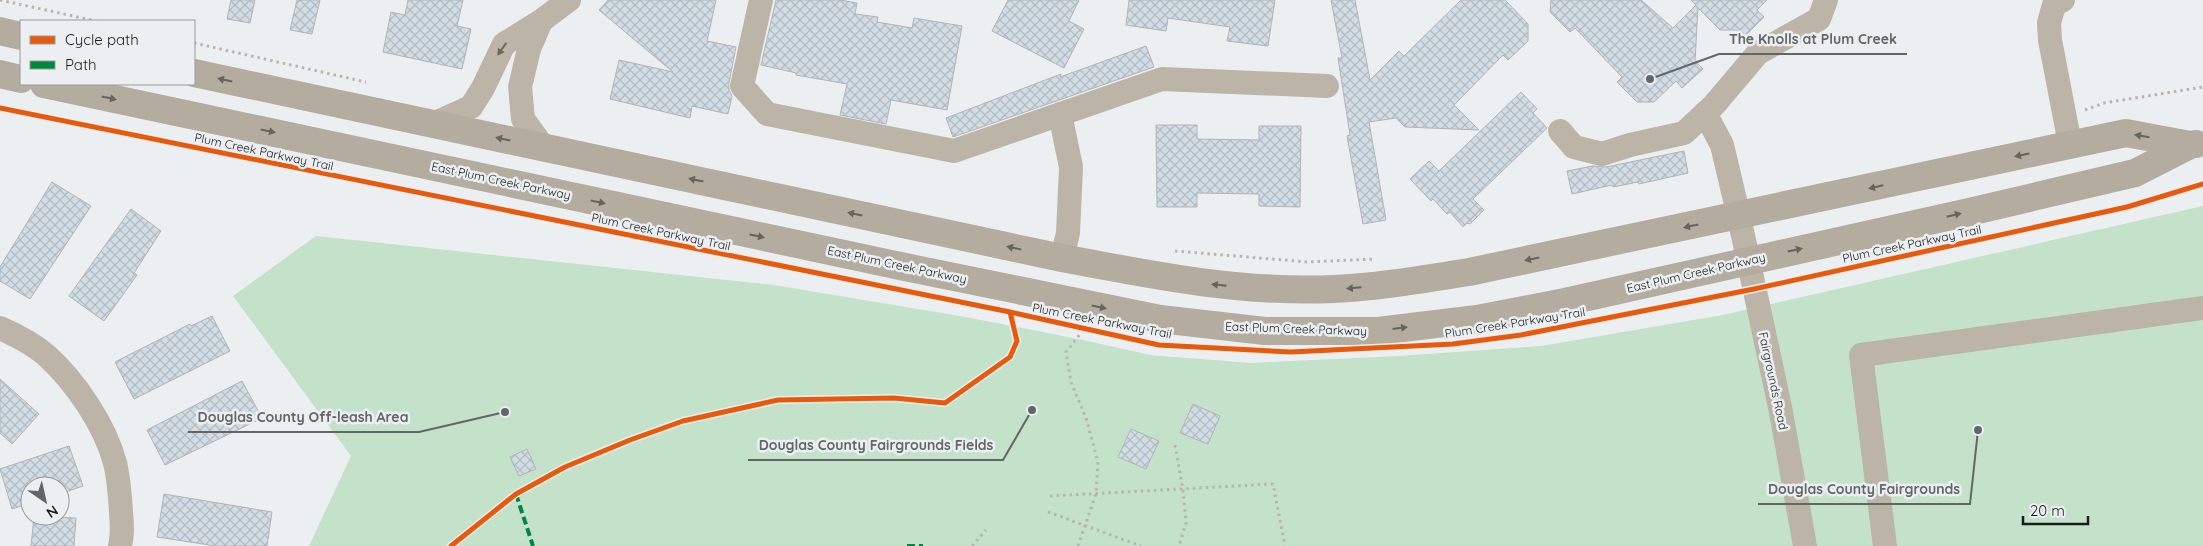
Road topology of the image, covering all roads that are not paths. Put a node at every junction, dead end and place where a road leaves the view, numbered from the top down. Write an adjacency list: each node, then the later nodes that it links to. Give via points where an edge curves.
1 (569, 0): 5 (street)
2 (761, 0): 14 (street, via 742,86 766,114 954,151)
3 (1826, 0): 13 (street, via 1819,19 1758,53)
4 (2063, 0): 16 (street, via 2054,5 2049,23)
5 (542, 21): 15 (street, one-way to 15, via 504,44 471,107); 19 (street, via 529,49 520,87 523,118)
6 (0, 31): 7 (main road)
7 (20, 36)
8 (195, 73): 15 (main road, East Plum Creek Parkway, one-way to 8)
9 (0, 74): 10 (main road)
10 (20, 79)
11 (49, 85): 22 (main road, East Plum Creek Parkway, one-way to 22, via 895,265 1160,319 1214,326 1335,331 1421,326 1565,302)
12 (1327, 86): 14 (street, via 1162,79)
13 (1705, 113): 17 (street, via 1684,133 1602,154 1574,147); 20 (street, Fairgrounds Road, via 1722,146)
14 (1060, 114): 21 (street, via 1071,167 1068,234)
15 (433, 124): 19 (main road, East Plum Creek Parkway, one-way to 15)
16 (2067, 131): 18 (main road, East Plum Creek Parkway, one-way to 16, via 2126,133); 20 (main road, East Plum Creek Parkway, one-way to 20)
17 (1560, 132)
18 (2196, 144): 22 (main road, East Plum Creek Parkway, one-way to 18, via 2135,173)
19 (544, 148): 21 (main road, East Plum Creek Parkway, one-way to 19)
20 (1739, 217): 21 (main road, East Plum Creek Parkway, one-way to 21, via 1470,272 1333,289 1219,285); 22 (street, Fairgrounds Road)
21 (1062, 258)
22 (1748, 261): 26 (street, Fairgrounds Road, via 1780,407)
23 (2203, 308): 27 (street, via 1860,355)
24 (0, 328): 25 (street, via 46,355 74,386 96,419 115,463 120,495)
25 (120, 546)
26 (1805, 546)
27 (1885, 546)

